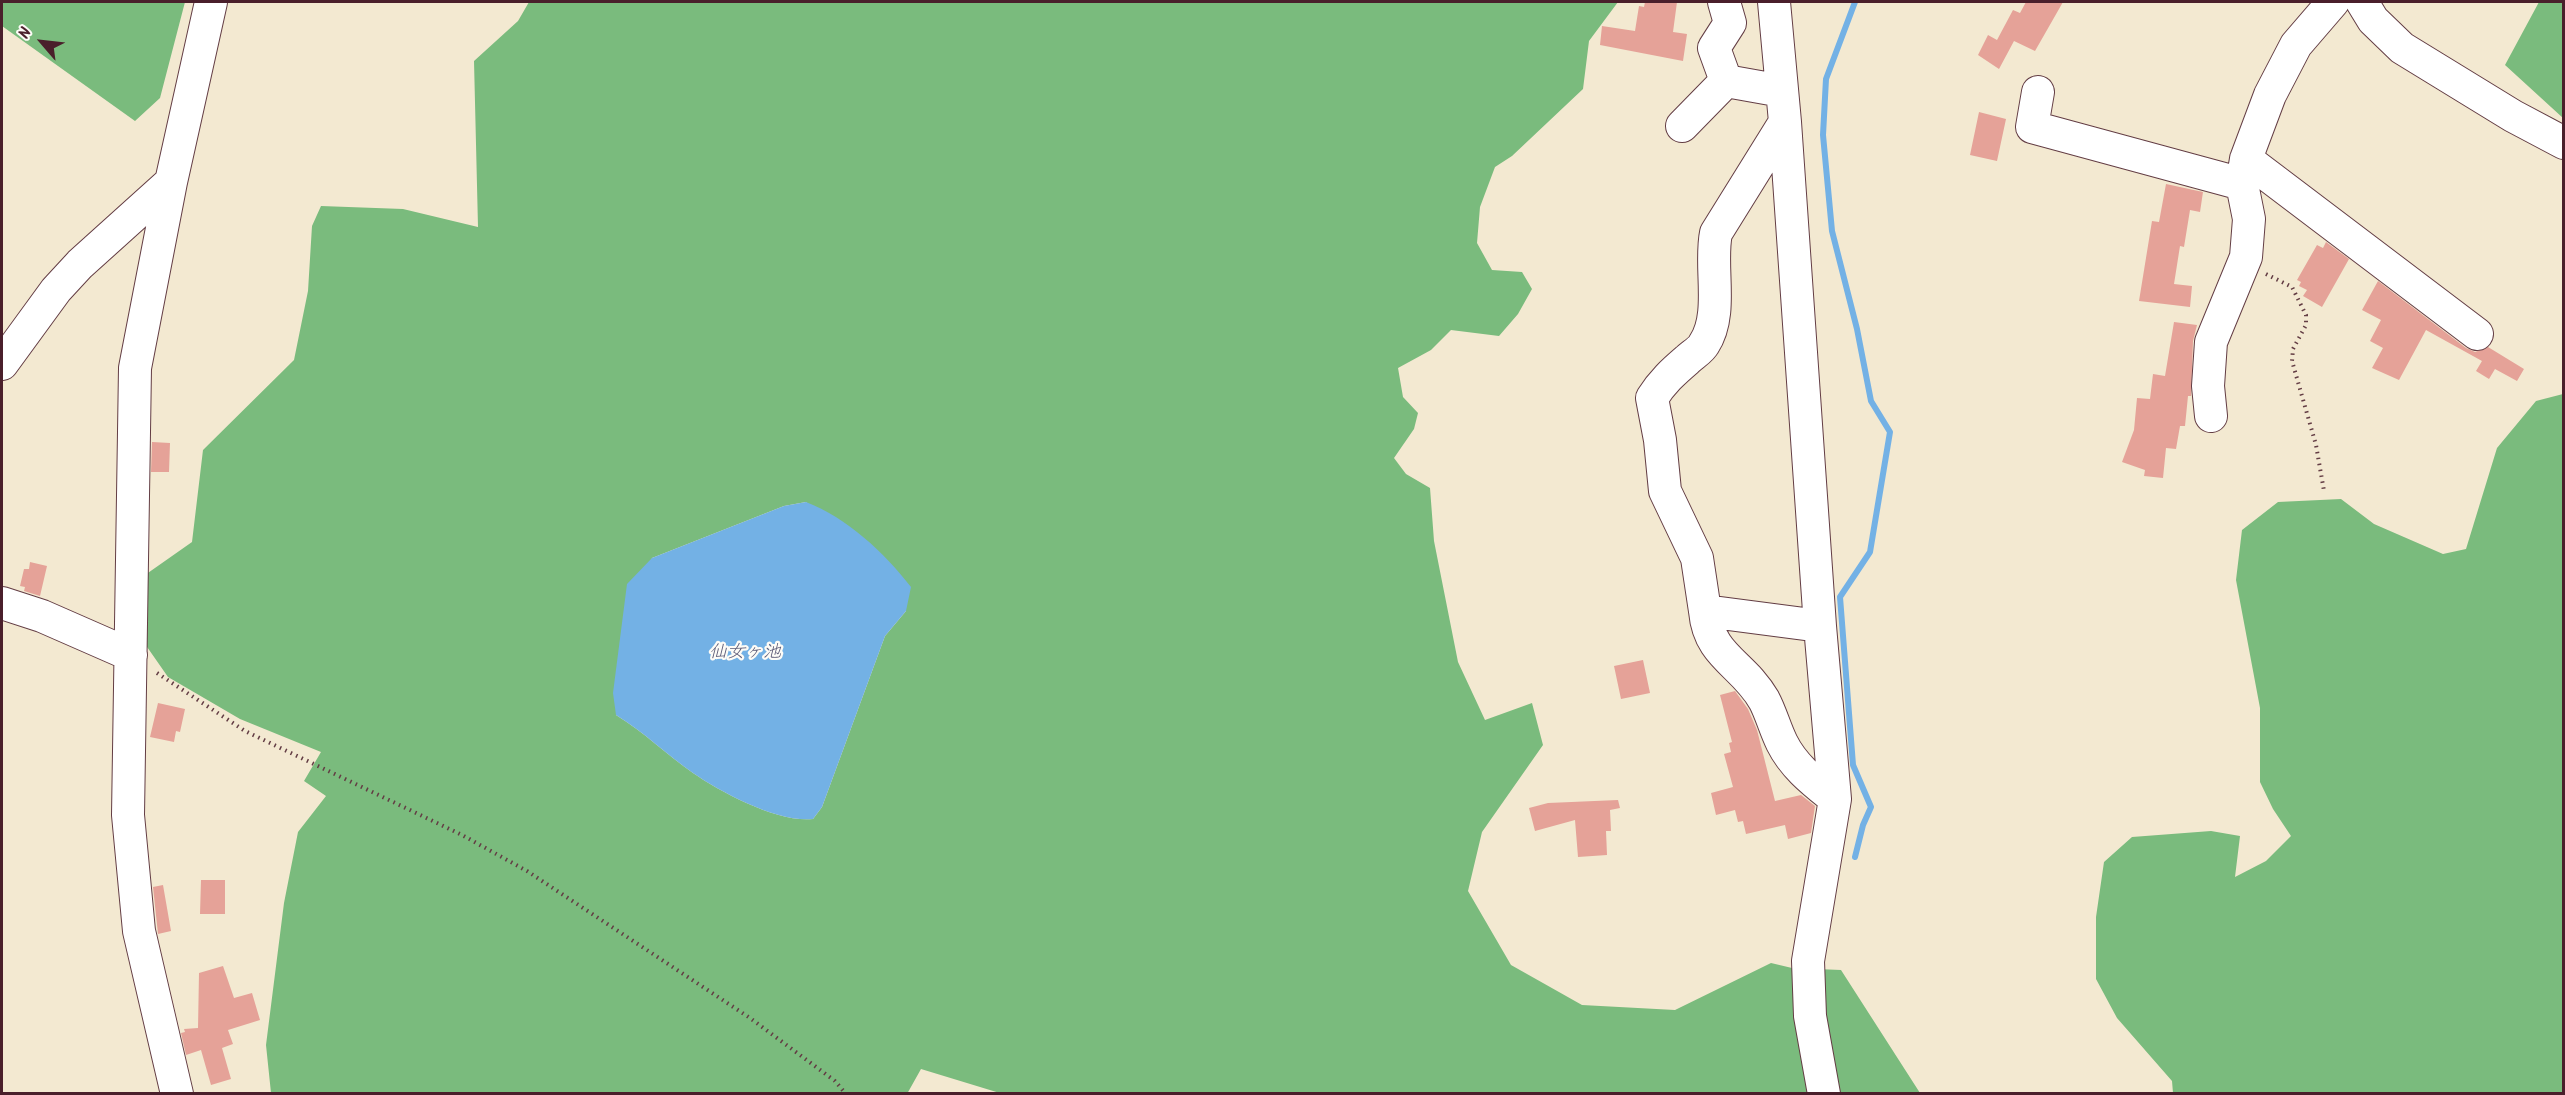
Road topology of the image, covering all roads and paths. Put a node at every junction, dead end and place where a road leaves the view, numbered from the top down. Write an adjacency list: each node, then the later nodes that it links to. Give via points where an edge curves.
1 (212, 2): 13 (street)
2 (1724, 2): 6 (street, via 1730,23 1714,48)
3 (1774, 2): 7 (street)
4 (2333, 2): 12 (street, via 2296,45 2270,95)
5 (2362, 2): 11 (street, via 2373,20 2402,48 2513,116)
6 (1726, 81): 7 (street); 10 (street)
7 (1782, 91): 9 (street)
8 (2038, 92): 12 (street, via 2032,127)
9 (1785, 122): 20 (street, via 1716,233 1716,287 1704,344 1662,382 1652,398 1665,492 1697,558); 21 (street)
10 (1683, 126)
11 (2564, 142)
12 (2244, 172): 14 (street, via 2248,219); 15 (street)
13 (171, 182): 16 (street, via 80,264); 22 (street, via 135,368)
14 (2244, 263): 17 (street, via 2211,342); 18 (path, via 2292,287 2307,315 2292,361 2316,445)
15 (2477, 334)
16 (2, 364)
17 (2211, 416)
18 (2324, 491)
19 (2, 603): 22 (street)
20 (1706, 620): 21 (street); 23 (street, via 1718,650 1736,665 1764,700 1783,746 1797,766)
21 (1820, 626): 23 (street)
22 (131, 655): 24 (street, via 128,816 139,931); 25 (path, via 245,731 462,835 527,871 750,1018 835,1081)
23 (1835, 799): 26 (street, via 1808,961 1810,1016)
24 (177, 1094)
25 (846, 1094)
26 (1824, 1094)

